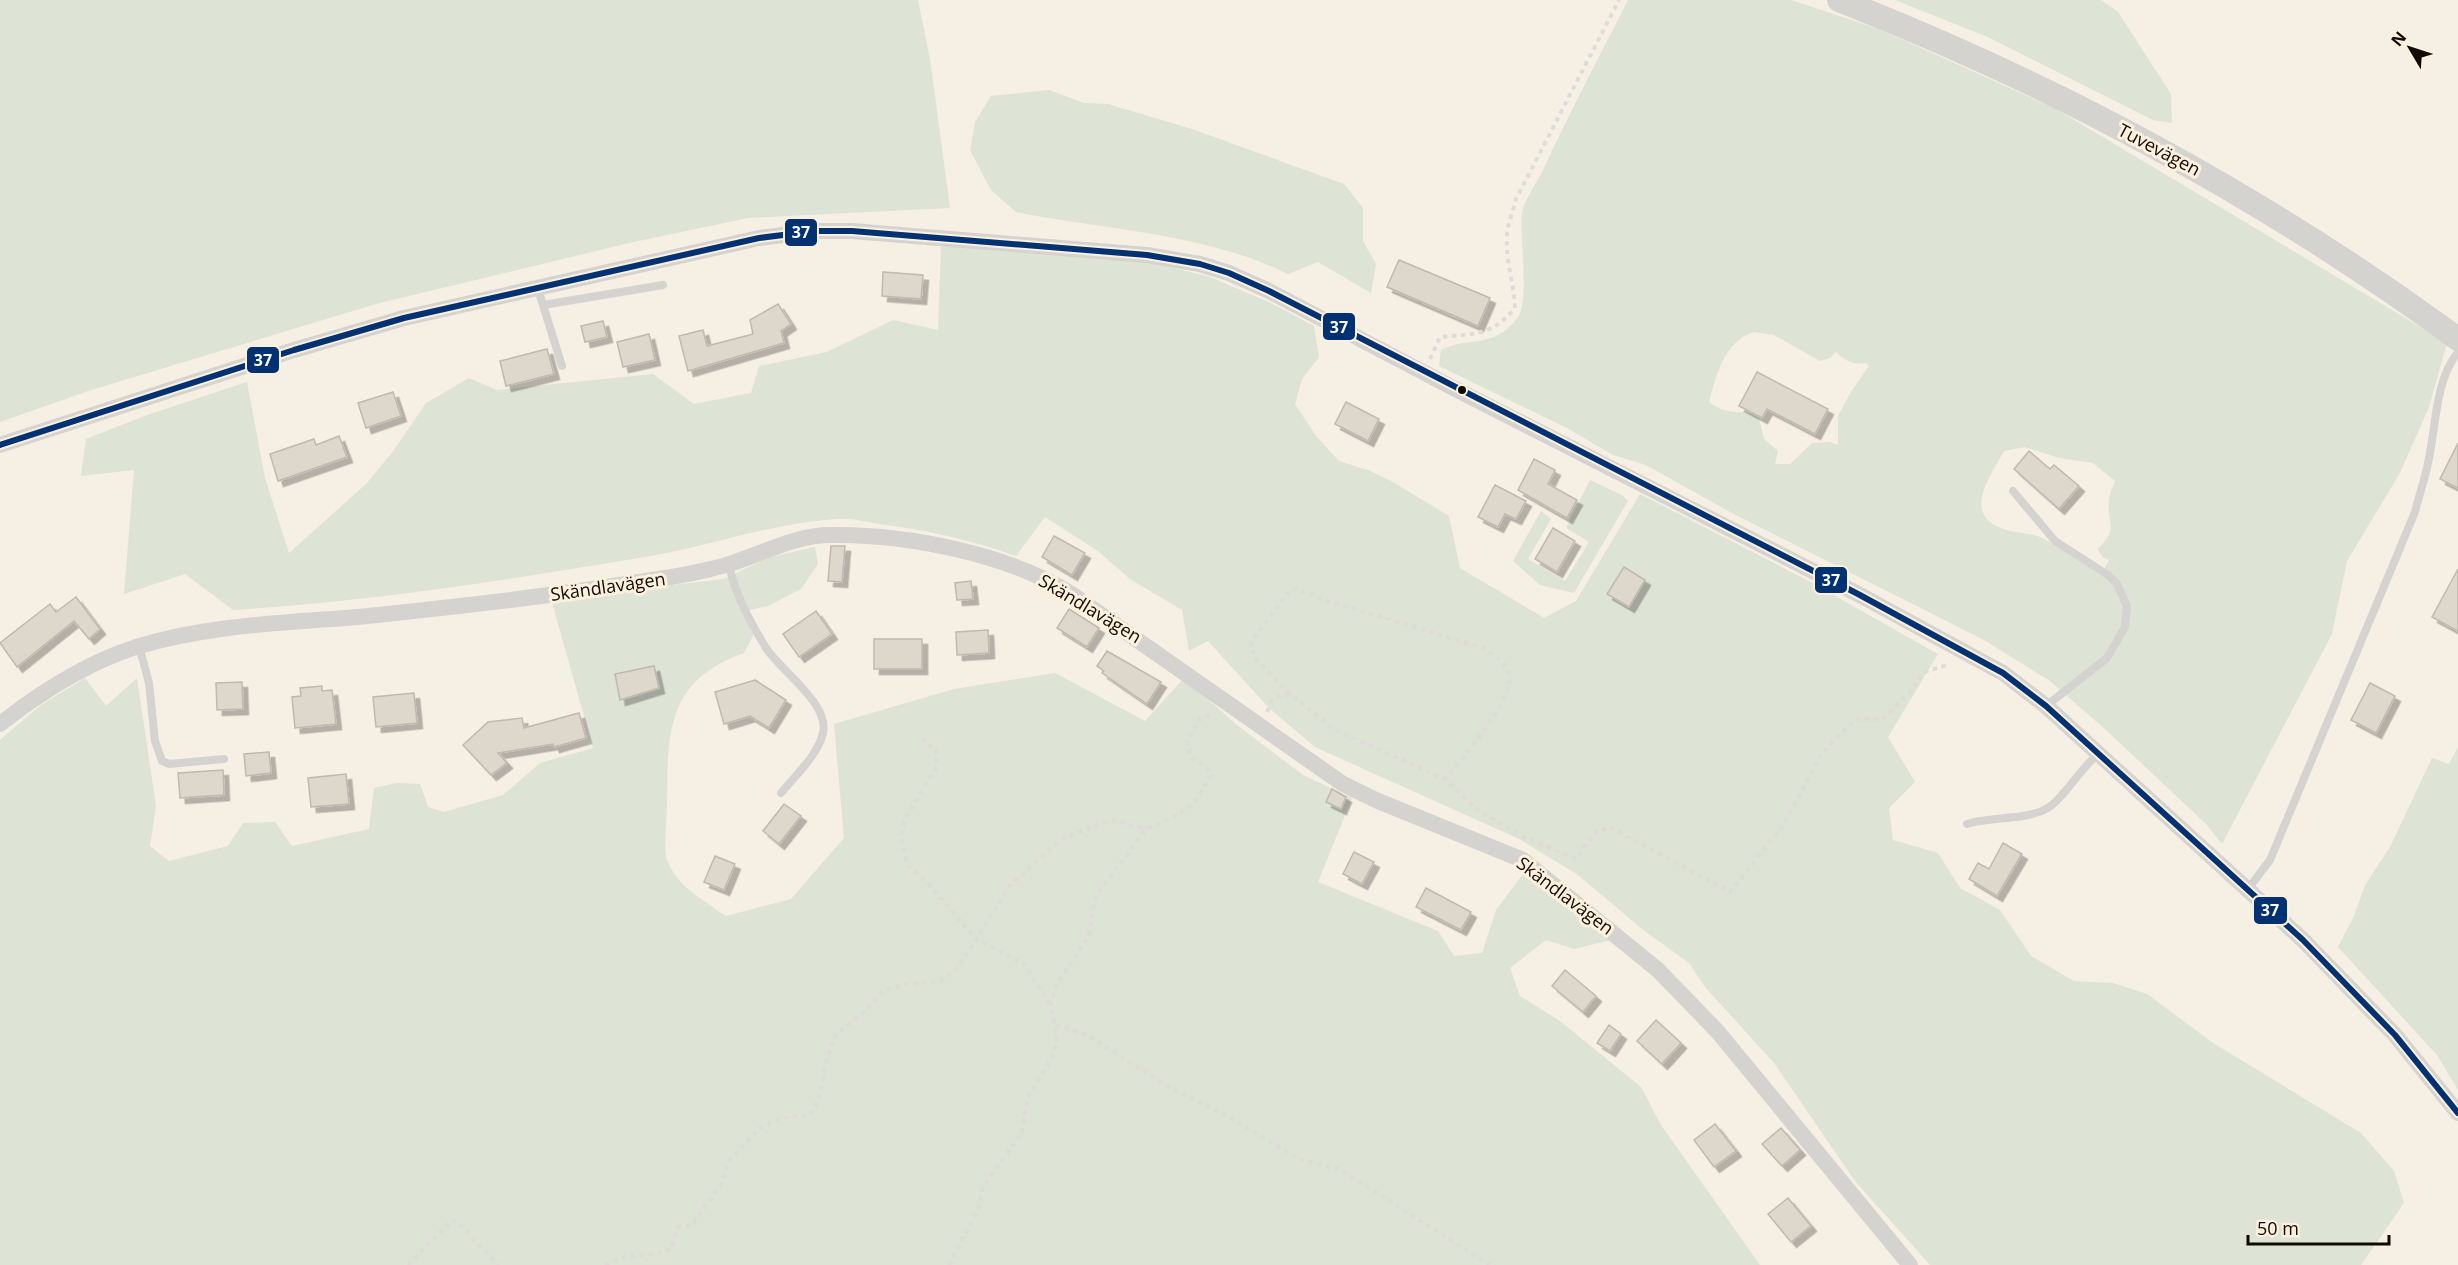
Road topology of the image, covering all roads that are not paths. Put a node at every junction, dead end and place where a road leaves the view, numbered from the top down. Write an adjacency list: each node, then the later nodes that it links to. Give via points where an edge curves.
1 (1839, 0): 4 (main road, Tuvevägen, via 1972,57 2218,181 2360,270)
2 (663, 285): 3 (lane)
3 (541, 297): 6 (lane); 7 (street, via 404,318); 11 (street, via 740,242 815,231 1120,253 1200,264 1269,291 1858,594 2003,673)
4 (2458, 339)
5 (2458, 352): 17 (lane, via 2450,362 2443,386 2415,512 2270,860)
6 (562, 366)
7 (0, 445)
8 (2013, 491): 11 (lane, via 2055,541 2117,584 2127,606 2120,639 2107,658)
9 (729, 565): 10 (street, Skändlavägen, via 561,594 196,633); 15 (lane, via 741,606 768,651 806,692 824,720 823,734 815,748); 19 (street, Skändlavägen, via 783,545 827,535 858,535 934,546 1004,563 1073,595 1352,788 1523,860 1672,983 1718,1032)
10 (139, 646): 12 (street, Skändlavägen, via 68,677); 14 (lane, via 149,683 154,741 162,761 169,764)
11 (2046, 706): 13 (street)
12 (0, 724)
13 (2100, 754): 16 (lane, via 2050,807 2033,815 1994,817); 17 (street)
14 (224, 759)
15 (781, 793)
16 (1967, 824)
17 (2248, 889): 18 (street, via 2395,1035)
18 (2458, 1113)
19 (1910, 1265)

